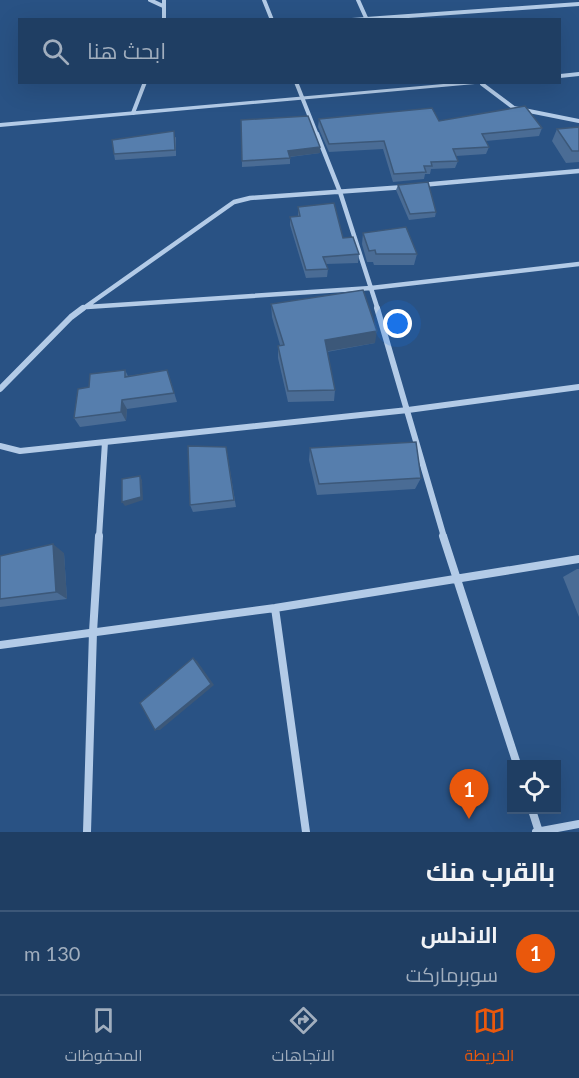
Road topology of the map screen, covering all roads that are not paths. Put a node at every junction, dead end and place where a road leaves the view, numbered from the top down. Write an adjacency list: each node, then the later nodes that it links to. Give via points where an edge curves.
1 (150, 0): 6 (street)
2 (164, 0): 6 (street)
3 (264, 0): 8 (street)
4 (358, 0): 9 (street)
5 (579, 4): 10 (street)
6 (163, 6): 7 (street)
7 (164, 18)
8 (271, 18)
9 (367, 18)
10 (381, 18)
11 (579, 74): 12 (street)
12 (561, 76)
13 (144, 84): 19 (street)
14 (297, 84): 18 (street)
15 (398, 84): 17 (street)
16 (482, 84): 17 (street); 20 (street, via 514,108)
17 (400, 90): 18 (street)
18 (303, 99): 19 (street); 23 (street)
19 (133, 113): 21 (street)
20 (579, 121)
21 (0, 125)
22 (579, 171): 23 (street)
23 (340, 192): 25 (street); 26 (street, via 234,202)
24 (579, 264): 25 (street)
25 (371, 288): 26 (street); 29 (street)
26 (84, 307): 28 (street)
27 (579, 387): 29 (street)
28 (0, 389)
29 (408, 410): 30 (street); 33 (street)
30 (105, 442): 31 (street, via 21,451); 35 (street)
31 (0, 446)
32 (579, 559): 33 (street)
33 (456, 580): 34 (street); 37 (street)
34 (275, 608): 35 (street); 41 (street)
35 (93, 632): 36 (street); 40 (street)
36 (0, 645)
37 (515, 760)
38 (533, 814): 42 (street)
39 (579, 824): 42 (street)
40 (87, 832)
41 (306, 832)
42 (538, 832)

